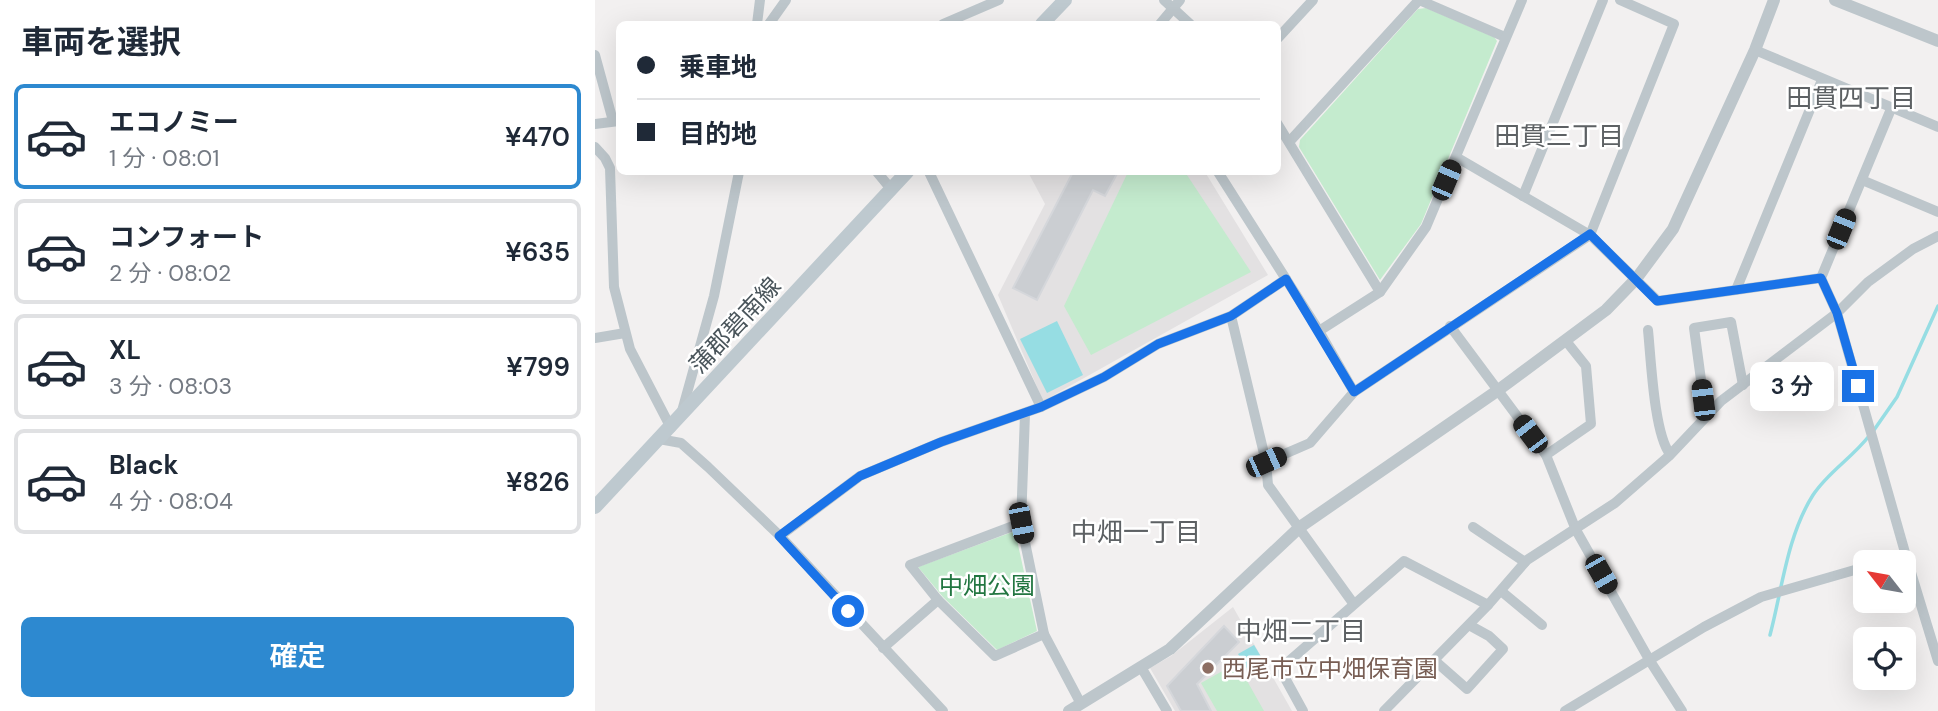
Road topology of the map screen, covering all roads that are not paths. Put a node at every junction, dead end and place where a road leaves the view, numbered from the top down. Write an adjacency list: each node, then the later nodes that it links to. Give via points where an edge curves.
1 (760, 0): 13 (street)
2 (786, 0): 14 (street)
3 (999, 0): 15 (street)
4 (1065, 0): 16 (main road)
5 (1313, 0): 19 (street)
6 (1419, 0): 20 (street); 30 (street)
7 (1522, 0): 20 (street)
8 (1603, 0): 40 (street)
9 (1621, 0): 42 (street, via 1674,24)
10 (1774, 0): 22 (street)
11 (1835, 0): 21 (street)
12 (1172, 3): 17 (street); 18 (street)
13 (757, 21)
14 (771, 21)
15 (950, 21)
16 (1045, 21)
17 (1162, 21)
18 (1187, 21)
19 (1281, 35)
20 (1505, 37): 32 (street)
21 (1938, 41)
22 (1755, 50): 24 (street); 46 (street, via 1673,229)
23 (595, 55): 26 (street)
24 (1822, 79): 25 (street); 47 (street)
25 (1891, 109): 28 (street); 38 (street)
26 (616, 121): 27 (street)
27 (595, 124)
28 (1938, 127)
29 (1281, 129): 30 (street)
30 (1290, 141): 48 (street)
31 (595, 147): 54 (street, via 610,169 614,287)
32 (1456, 157): 40 (street); 48 (street, via 1426,227)
33 (738, 175): 63 (street, via 714,296)
34 (880, 175): 39 (street)
35 (904, 175): 39 (main road, 蒲郡碧南線)
36 (930, 175): 60 (street)
37 (1220, 175): 45 (street)
38 (1861, 180): 41 (street); 44 (street)
39 (891, 188): 63 (main road, 蒲郡碧南線)
40 (1523, 196): 42 (street)
41 (1938, 212)
42 (1590, 234): 46 (street); 51 (street)
43 (1938, 236): 49 (street, via 1868,282)
44 (1821, 278): 47 (street); 49 (street)
45 (1286, 279): 50 (street); 53 (street)
46 (1636, 279): 47 (street, via 1657,301); 56 (street)
47 (1737, 290)
48 (1380, 292): 53 (street)
49 (1837, 313): 57 (street); 74 (street)
50 (1231, 316): 60 (street, via 1158,344); 67 (street)
51 (1450, 326): 58 (street); 59 (street)
52 (1648, 330): 65 (street, via 1657,410)
53 (1319, 331): 59 (street)
54 (625, 332): 55 (street); 63 (street, via 630,349)
55 (595, 338)
56 (1566, 341): 58 (street); 66 (street, via 1586,366 1591,424)
57 (1743, 385): 62 (street); 62 (street, via 1731,322 1694,328)
58 (1497, 391): 66 (street); 70 (street)
59 (1354, 392): 67 (street, via 1310,443)
60 (1041, 407): 61 (street)
61 (1025, 414): 69 (street); 73 (street, via 860,476)
62 (1706, 417): 65 (street)
63 (676, 423): 64 (main road, 蒲郡碧南線)
64 (659, 439): 68 (main road, 蒲郡碧南線); 73 (street, via 681,443)
65 (1670, 454): 72 (street, via 1615,503)
66 (1546, 456): 72 (street)
67 (1266, 462): 70 (street, via 1268,485)
68 (595, 508)
69 (1021, 523): 79 (street, via 910,565); 84 (street)
70 (1300, 527): 80 (street); 89 (street, via 1170,649)
71 (1473, 527): 75 (street)
72 (1576, 530): 75 (street); 88 (street)
73 (779, 536): 85 (street)
74 (1904, 550)
75 (1525, 562): 78 (street)
76 (1853, 570): 88 (street, via 1761,597)
77 (1916, 589): 87 (street)
78 (1501, 591): 81 (street); 83 (street)
79 (938, 600): 84 (street, via 995,656); 85 (street)
80 (1353, 603): 81 (street, via 1404,561); 95 (street, via 1280,669)
81 (1488, 605): 82 (street)
82 (1469, 625): 86 (street); 86 (street, via 1503,649 1467,689)
83 (1542, 625)
84 (1044, 634): 90 (street)
85 (883, 649): 92 (street)
86 (1434, 660): 96 (street)
87 (1938, 661)
88 (1650, 662): 91 (street); 97 (street)
89 (1141, 667): 90 (street); 94 (street)
90 (1081, 704): 93 (street)
91 (1573, 709)
92 (943, 711)
93 (1069, 711)
94 (1167, 711)
95 (1303, 711)
96 (1384, 711)
97 (1682, 711)

